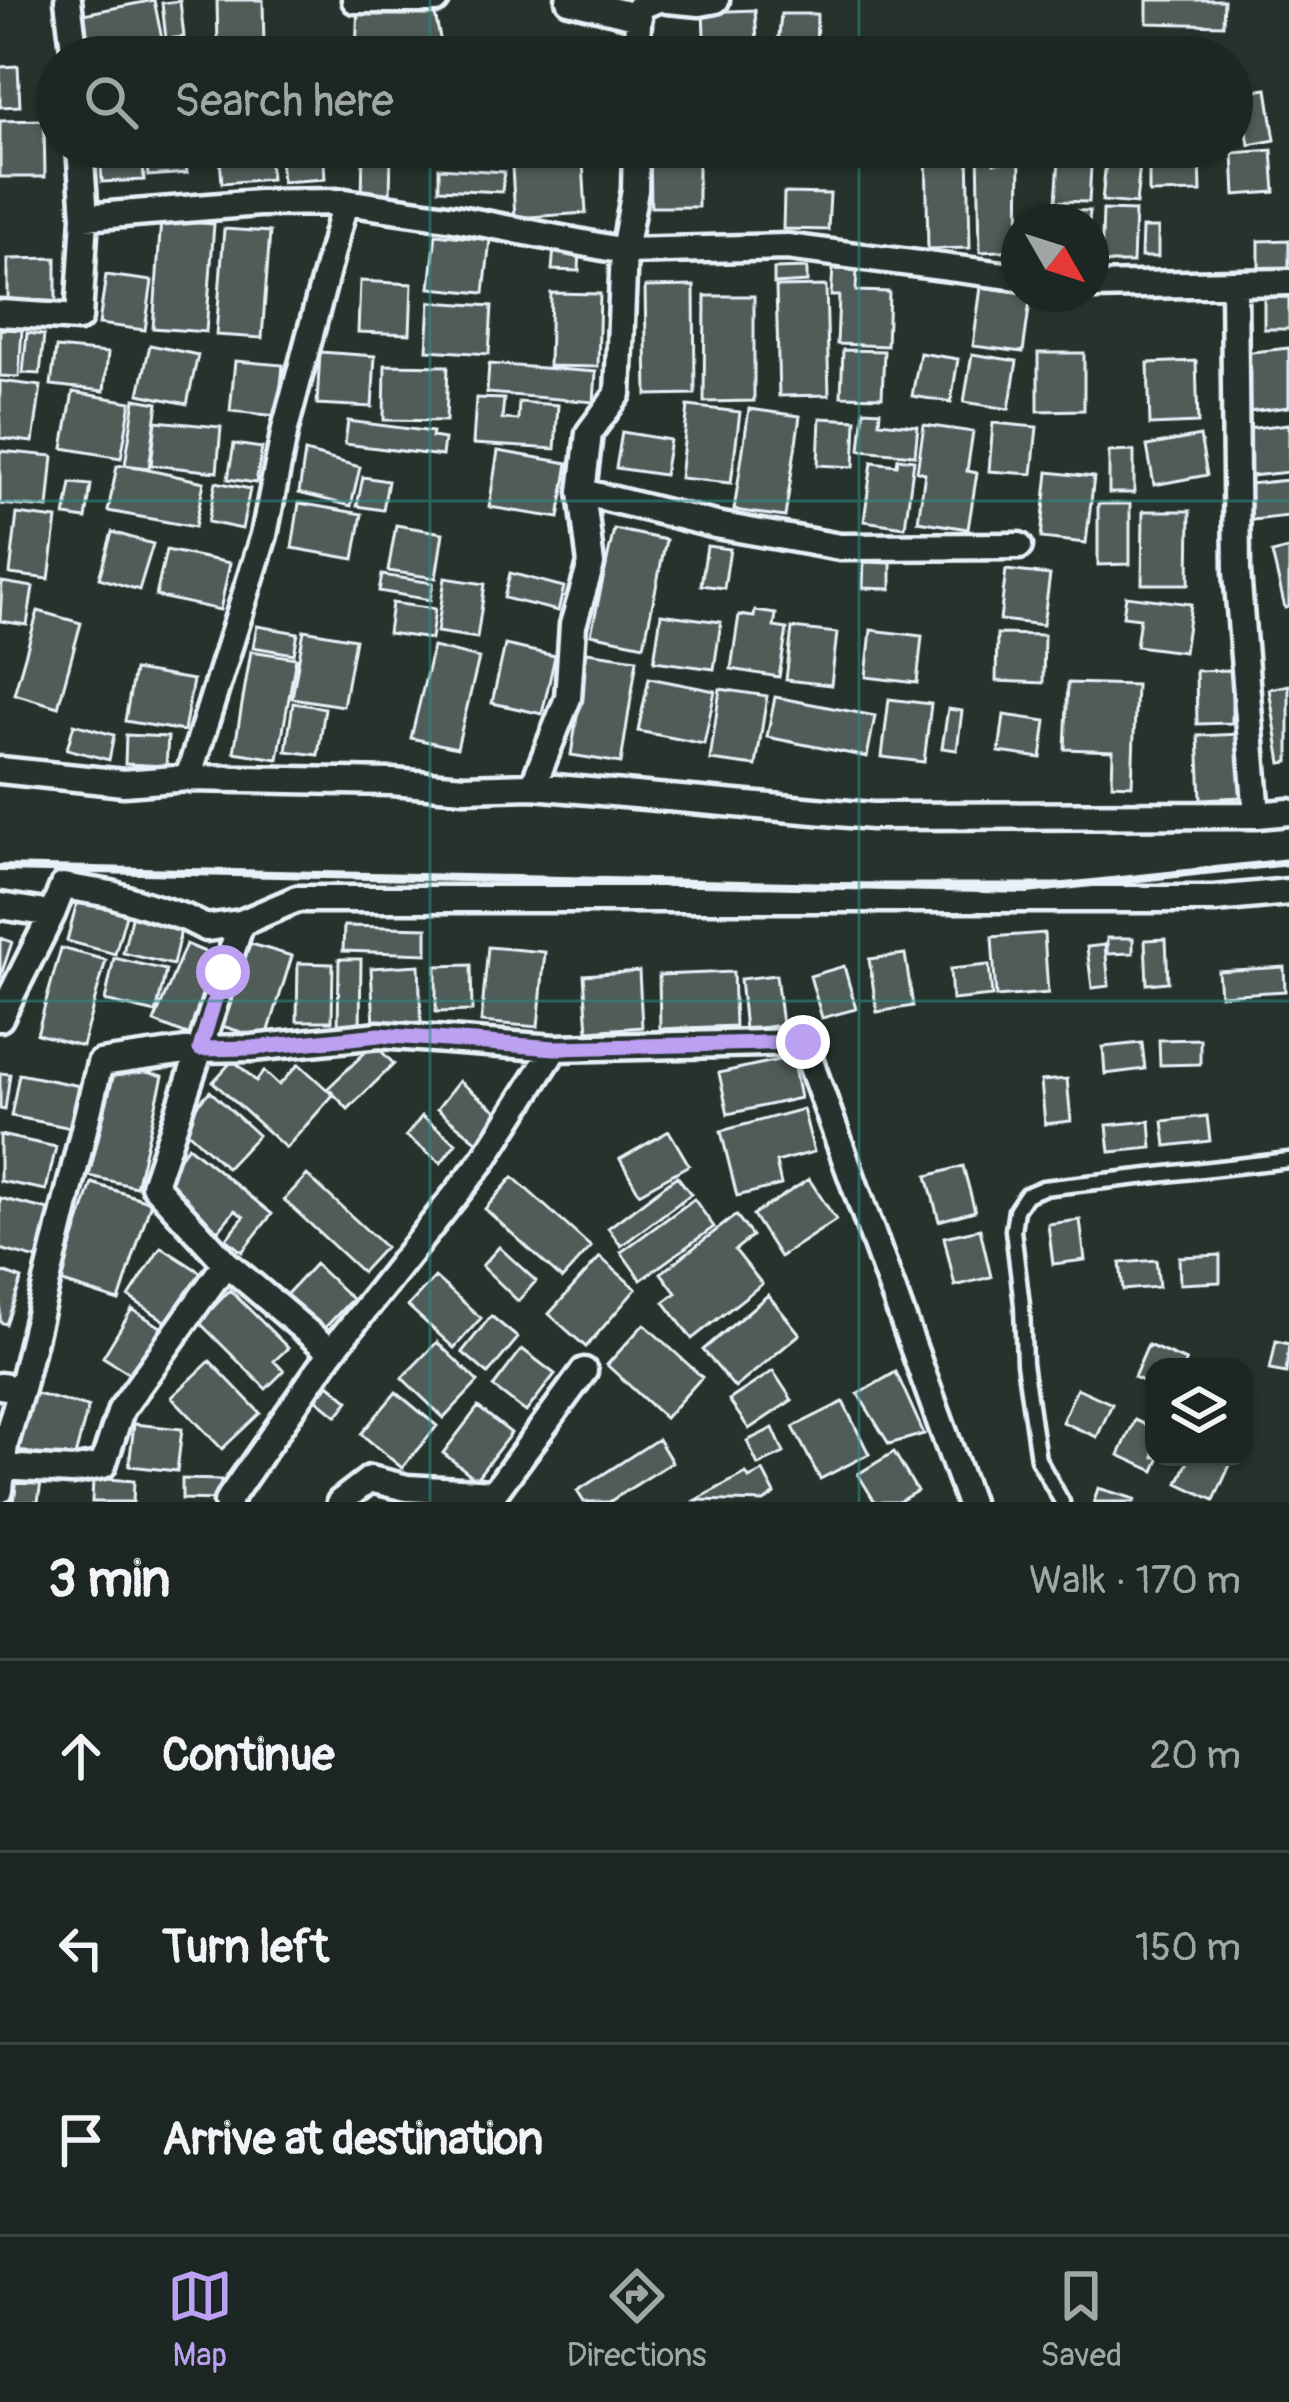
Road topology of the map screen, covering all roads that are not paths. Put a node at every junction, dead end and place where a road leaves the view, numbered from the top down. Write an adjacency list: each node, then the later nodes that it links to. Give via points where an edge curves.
1 (68, 0): 8 (street)
2 (355, 0): 3 (street)
3 (436, 0)
4 (569, 0): 7 (street)
5 (667, 0): 6 (street)
6 (716, 0)
7 (648, 8)
8 (72, 36)
9 (82, 168): 12 (street)
10 (636, 168): 13 (street)
11 (345, 202): 12 (street); 13 (street); 22 (street, via 264,535)
12 (85, 217): 18 (street, via 79,318)
13 (624, 251): 14 (street, via 787,248); 19 (street, via 618,394 589,434)
14 (1001, 275)
15 (1289, 282): 17 (street)
16 (1109, 286): 17 (street)
17 (1234, 286): 25 (street, via 1237,572)
18 (0, 314)
19 (582, 492): 20 (street, via 840,548); 23 (street, via 591,564 573,625 568,698)
20 (1018, 546)
21 (0, 770): 22 (street, via 124,783)
22 (188, 778): 23 (street)
23 (533, 786): 25 (street, via 872,816)
24 (1289, 812): 25 (street)
25 (1257, 815)
26 (1289, 892): 29 (street, via 1215,899 297,899)
27 (0, 906): 28 (street)
28 (52, 914): 29 (street, via 63,886 206,928); 30 (street)
29 (241, 923): 32 (street)
30 (0, 1018)
31 (555, 1048): 32 (street, via 379,1035); 35 (street, via 484,1160); 43 (street, via 803,1042)
32 (200, 1049): 34 (street, via 154,1185); 37 (street, via 100,1063)
33 (1289, 1160): 44 (lane, via 1043,1188 1016,1210 1038,1459)
34 (226, 1263): 35 (street); 38 (street, via 121,1410 103,1465)
35 (331, 1352): 41 (street)
36 (584, 1371): 40 (street)
37 (10, 1387): 38 (street)
38 (1, 1467): 39 (street)
39 (0, 1490)
40 (496, 1498): 42 (street, via 370,1479)
41 (227, 1502)
42 (340, 1502)
43 (969, 1502)
44 (1062, 1502)

